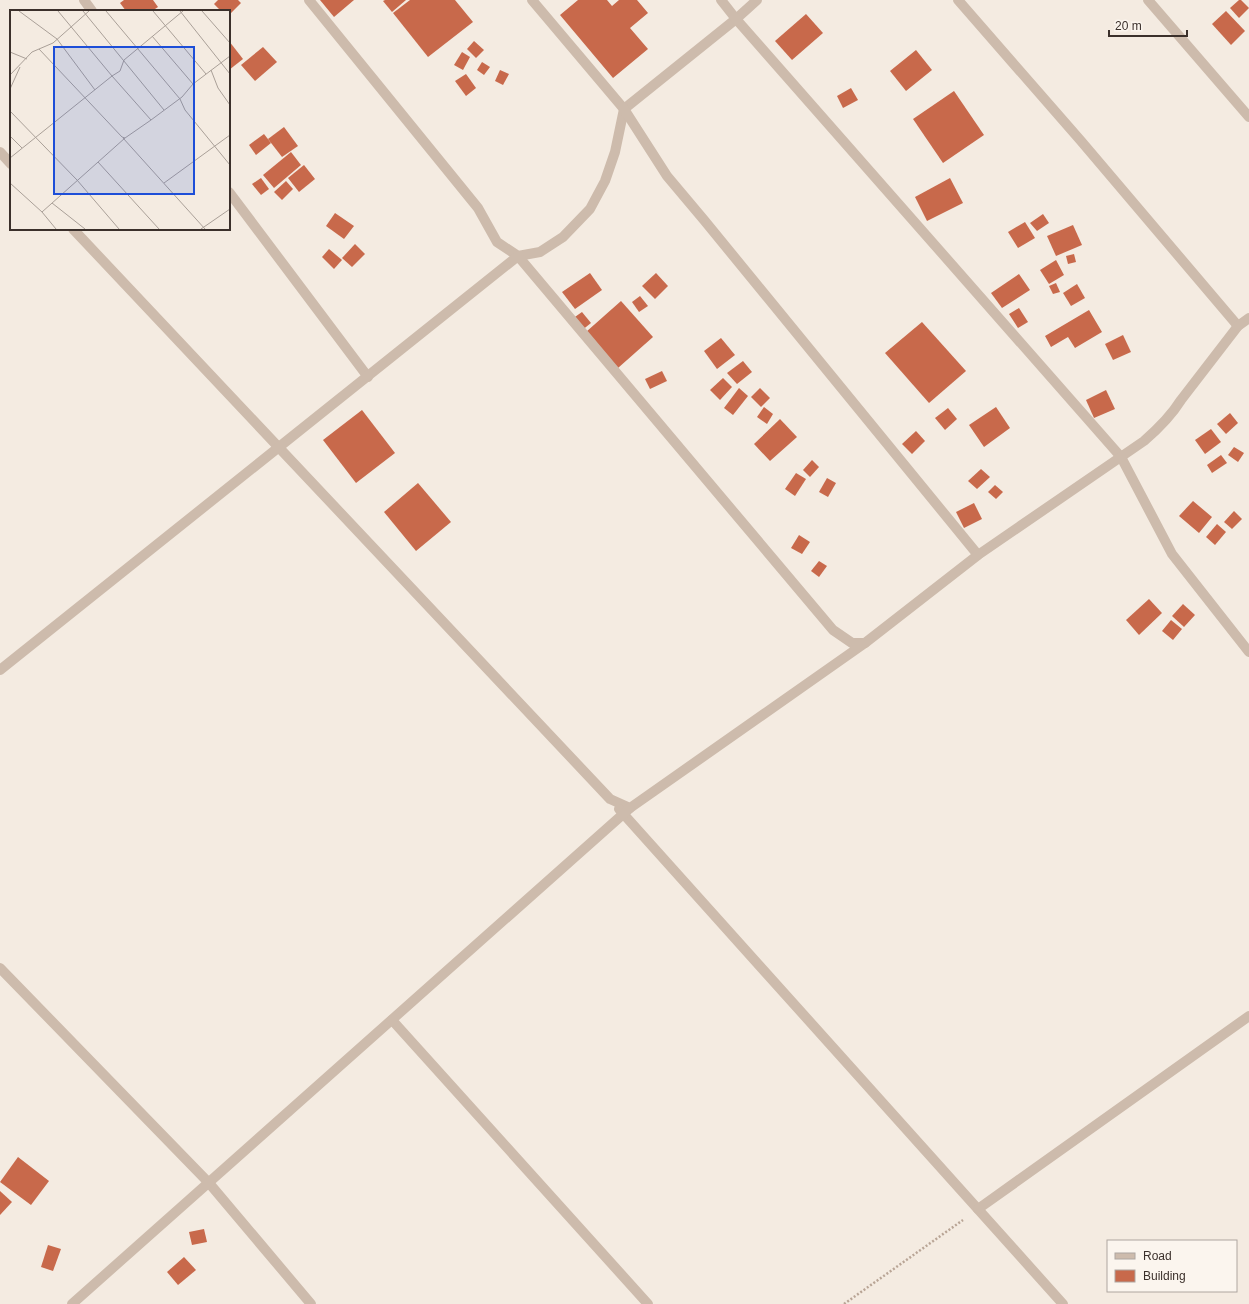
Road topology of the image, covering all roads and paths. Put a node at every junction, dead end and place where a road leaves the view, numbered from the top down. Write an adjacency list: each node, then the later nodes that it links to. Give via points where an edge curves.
1 (84, 0): 8 (street)
2 (309, 0): 16 (street, via 478,208 497,242)
3 (532, 0): 10 (street)
4 (721, 0): 9 (street)
5 (757, 0): 9 (street)
6 (958, 0): 18 (street)
7 (1148, 0): 11 (street)
8 (91, 10)
9 (736, 19): 10 (street); 21 (street)
10 (624, 110): 16 (street, via 606,181 590,209 563,237 540,252); 22 (street, via 667,176)
11 (1249, 117)
12 (0, 152): 13 (street)
13 (10, 163)
14 (230, 193): 19 (street)
15 (74, 230): 20 (street)
16 (518, 256): 19 (street); 23 (street, via 833,630 852,643)
17 (1249, 318): 18 (street)
18 (1238, 326): 21 (street, via 1173,413 1144,441)
19 (368, 377): 20 (street)
20 (279, 448): 25 (street); 26 (street, via 610,799)
21 (1121, 457): 22 (street); 24 (street, via 1172,554)
22 (978, 555): 23 (street)
23 (865, 643): 26 (street)
24 (1249, 652)
25 (0, 670)
26 (627, 811): 29 (street); 31 (street)
27 (0, 968): 30 (street)
28 (1249, 1016): 31 (street)
29 (392, 1020): 30 (street); 34 (street)
30 (209, 1183): 32 (street); 33 (street)
31 (978, 1210): 35 (path); 36 (street)
32 (72, 1304)
33 (310, 1304)
34 (648, 1304)
35 (844, 1304)
36 (1063, 1304)

